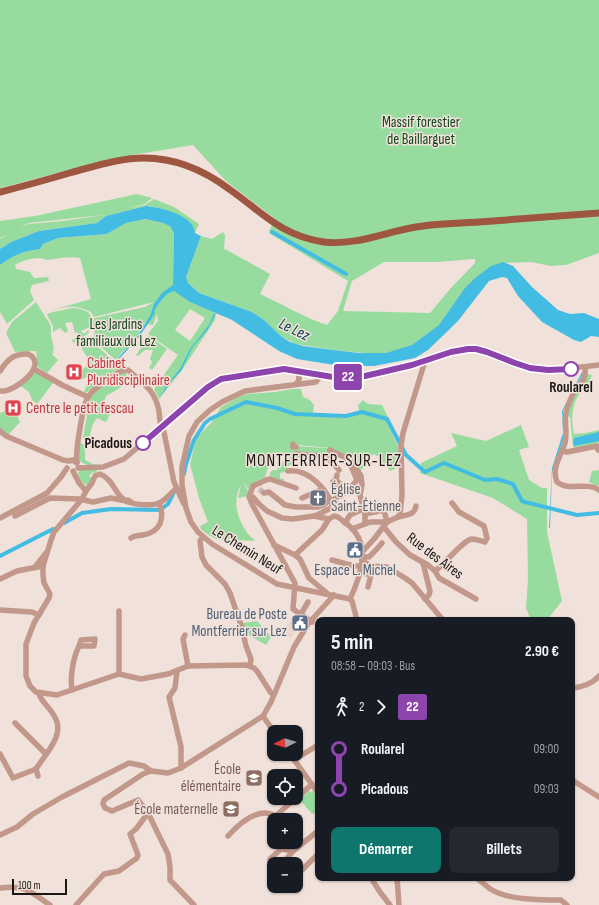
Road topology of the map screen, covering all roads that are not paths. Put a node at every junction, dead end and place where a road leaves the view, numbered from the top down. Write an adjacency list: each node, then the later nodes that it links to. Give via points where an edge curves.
1 (0, 192): 2 (main road, via 123,160 159,160 185,165 214,179 276,226 294,235 333,243 353,242 422,226)
2 (599, 213)
3 (425, 361): 5 (street, via 451,352 472,349 536,369); 10 (street, via 370,376); 47 (street, via 403,433 402,495)
4 (599, 366): 5 (street)
5 (585, 367): 20 (street, via 584,380 574,393 566,411 566,434)
6 (34, 369): 8 (street, via 34,358 30,354 24,354 15,355); 14 (street, via 19,385 4,392); 15 (street)
7 (296, 370): 9 (street); 13 (street, via 299,373); 16 (street, via 280,369 219,380)
8 (0, 372)
9 (320, 375): 10 (street); 11 (street, Le Chemin Neuf); 12 (street)
10 (333, 377): 12 (street, Le Chemin Neuf)
11 (308, 382): 12 (street, Le Chemin Neuf); 13 (street, Le Chemin Neuf)
12 (316, 382)
13 (296, 384): 43 (street, Le Chemin Neuf, via 242,392 215,406 200,418 189,436 183,461 182,482)
14 (0, 391)
15 (88, 397): 16 (street, via 100,384 128,370 154,394); 22 (street, via 84,405)
16 (161, 428): 22 (street, via 117,463 104,467); 28 (street)
17 (0, 431): 18 (street)
18 (3, 436): 22 (street)
19 (598, 450): 20 (street, via 597,446)
20 (562, 451): 30 (street, via 555,469 557,482 564,486 591,486)
21 (296, 454): 24 (street, via 325,456)
22 (72, 465): 31 (street, via 76,478); 48 (street, via 47,493)
23 (353, 466): 24 (street); 24 (street, via 342,455 330,450); 32 (street, via 357,480); 44 (street, via 361,476 360,495)
24 (338, 470): 32 (street, via 336,480)
25 (288, 471): 29 (street, via 304,473)
26 (332, 482): 35 (street)
27 (296, 488): 34 (street, via 270,479 256,487)
28 (176, 489): 40 (street); 43 (street)
29 (323, 489): 36 (street); 39 (street)
30 (599, 490)
31 (86, 491): 37 (street); 38 (street, via 96,475 101,474)
32 (348, 491): 35 (street)
33 (264, 493): 39 (street, via 269,492 285,505 296,507 318,507)
34 (250, 496): 46 (street, via 267,511 280,518); 57 (street, via 255,512)
35 (341, 496): 39 (street)
36 (302, 498)
37 (82, 499): 38 (street, via 92,502 111,498); 45 (street, via 50,498); 58 (street, via 54,532)
38 (129, 501): 40 (street, via 153,505)
39 (331, 502): 46 (street)
40 (159, 503): 55 (street, via 162,518 158,527)
41 (452, 503): 65 (street, via 459,512 484,526 487,538 485,542 473,539 466,541)
42 (416, 506): 47 (street, via 413,513)
43 (186, 508): 54 (street, Le Chemin Neuf, via 194,527)
44 (364, 511): 50 (street, via 350,515); 51 (street); 52 (street, Rue des Aires, via 384,510)
45 (15, 516)
46 (314, 516): 49 (street)
47 (398, 517): 52 (street)
48 (0, 518)
49 (330, 519): 50 (street, via 336,516); 59 (street)
50 (345, 523): 53 (street)
51 (365, 524): 52 (street); 53 (street)
52 (386, 524): 61 (street); 62 (street, Rue des Aires, via 407,553)
53 (352, 529): 61 (street, via 357,534)
54 (203, 537): 68 (street, Le Chemin Neuf, via 272,582); 88 (street, via 200,540 202,557 206,566 225,584 230,593 251,659)
55 (131, 538)
56 (382, 543): 61 (street, via 369,557)
57 (274, 545): 59 (street); 68 (street, via 294,581)
58 (47, 552): 63 (street); 64 (street)
59 (295, 555): 69 (street, via 300,559 309,578)
60 (332, 560): 61 (street, via 354,566)
61 (362, 560): 67 (street, via 371,575); 70 (street, via 357,583); 72 (street, via 370,566 394,570 412,583)
62 (423, 563): 65 (street, Rue des Aires); 72 (street, via 430,591)
63 (43, 566): 64 (street); 78 (street, via 44,583 50,596)
64 (35, 567): 66 (street, via 16,571)
65 (435, 571): 71 (street, Rue des Aires, via 439,578)
66 (0, 580)
67 (368, 587)
68 (295, 588): 69 (street, Le Chemin Neuf); 77 (street, via 293,609)
69 (331, 595): 70 (street, Le Chemin Neuf); 79 (street)
70 (350, 597): 80 (street)
71 (476, 599)
72 (425, 600): 76 (street)
73 (308, 602): 77 (street)
74 (0, 610): 78 (street, via 32,612)
75 (119, 611): 90 (street)
76 (438, 613): 81 (street); 82 (street)
77 (301, 614): 84 (street)
78 (39, 615): 94 (street, via 25,648 27,681 33,690)
79 (316, 617)
80 (356, 617)
81 (435, 617)
82 (441, 617)
83 (315, 618): 84 (street)
84 (312, 622): 95 (street, via 308,624 294,647)
85 (185, 635): 87 (street, via 183,639)
86 (79, 646): 93 (street, via 75,654)
87 (188, 666): 88 (street); 89 (street)
88 (250, 666): 95 (street, via 257,671)
89 (177, 671): 90 (street, via 141,678); 104 (street, via 175,688 169,697 181,747)
90 (119, 674): 93 (street)
91 (599, 676): 92 (street, via 591,683)
92 (575, 687)
93 (72, 690): 94 (street, via 57,695)
94 (41, 693): 101 (street, via 40,698 57,722 57,737)
95 (274, 694): 96 (street)
96 (263, 716): 98 (street); 104 (street)
97 (15, 723): 101 (street)
98 (269, 725)
99 (315, 747): 102 (street)
100 (0, 754): 105 (street, via 13,778)
101 (46, 754): 105 (street)
102 (303, 754)
103 (295, 761): 109 (street)
104 (181, 768): 106 (street, via 168,773)
105 (36, 769): 107 (street)
106 (151, 771): 112 (street, via 104,800 103,804 112,811 138,800); 114 (street, via 144,766 129,763 62,797 17,827)
107 (38, 776)
108 (575, 782): 111 (street)
109 (312, 784): 110 (street); 115 (street, via 277,815 265,813 253,816)
110 (315, 788)
111 (599, 797)
112 (148, 813): 128 (street, via 130,834 138,854 137,858 119,871 104,874); 129 (street, via 168,854 170,880)
113 (315, 833): 116 (street)
114 (0, 834)
115 (228, 836)
116 (293, 851): 117 (street, via 282,848); 118 (street)
117 (272, 857)
118 (288, 857)
119 (315, 857): 120 (street)
120 (303, 869)
121 (373, 881): 125 (street)
122 (397, 881): 126 (street)
123 (481, 881): 130 (street, via 504,895 561,900)
124 (0, 888): 127 (street, via 24,888)
125 (388, 903): 126 (street)
126 (399, 904)
127 (50, 905)
128 (76, 905)
129 (194, 905)
130 (567, 905)

